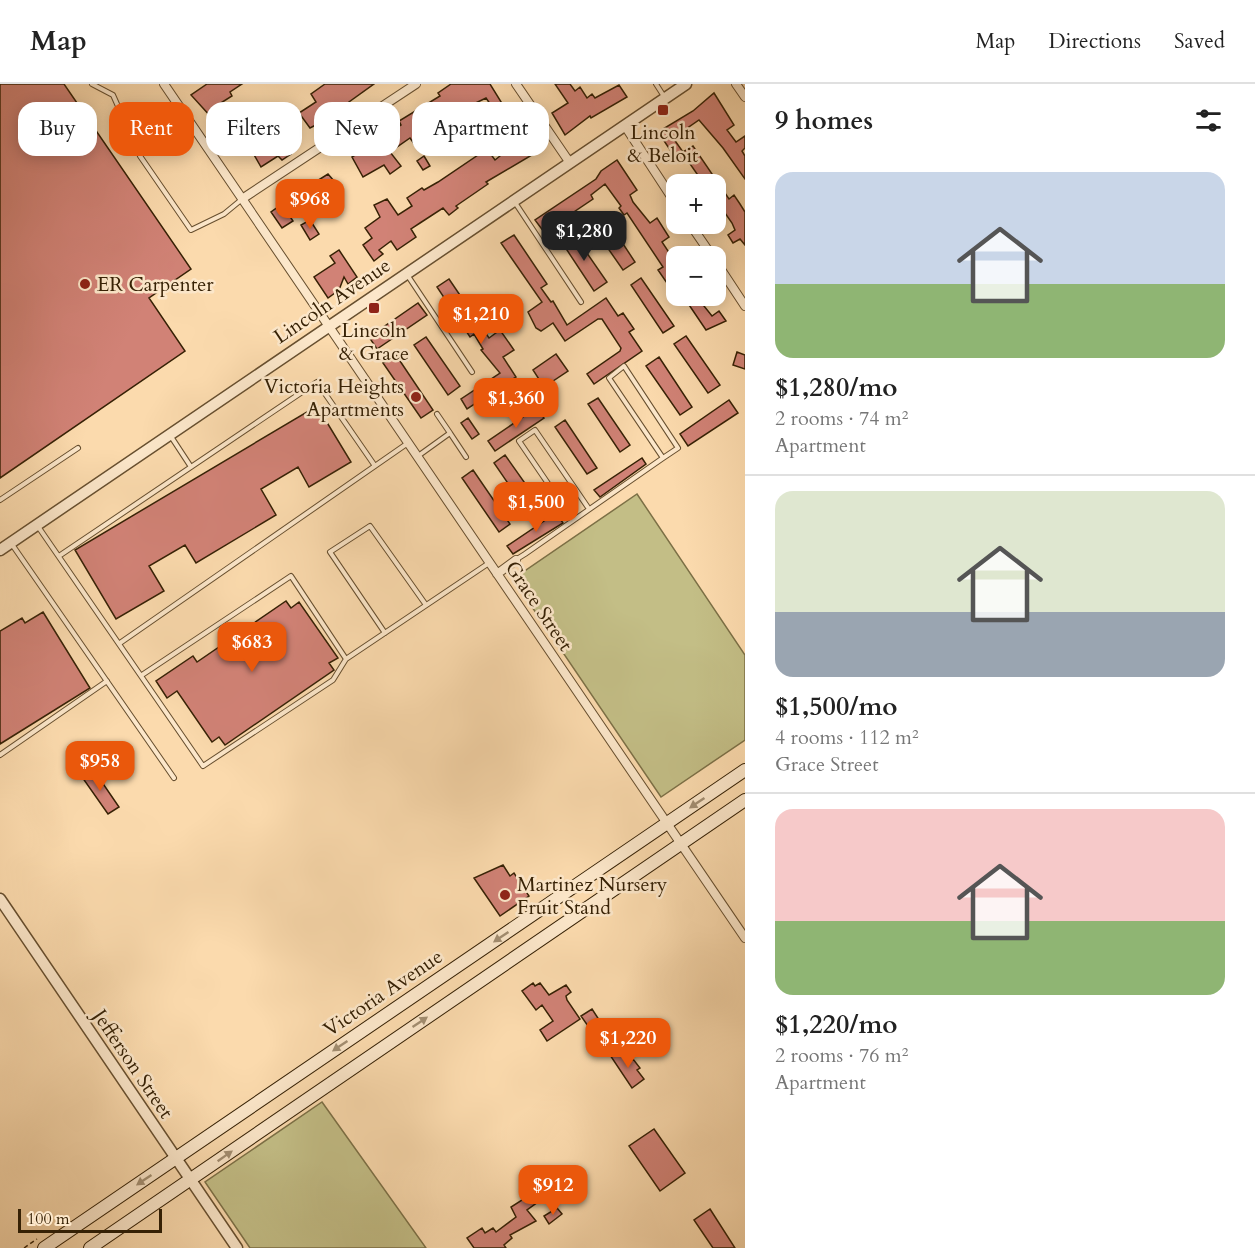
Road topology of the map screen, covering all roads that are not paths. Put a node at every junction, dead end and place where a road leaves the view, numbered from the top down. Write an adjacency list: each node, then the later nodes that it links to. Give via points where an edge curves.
1 (92, 84): 13 (lane, via 113,95 140,156 191,230 224,214)
2 (164, 84): 13 (street, Grace Street)
3 (416, 84): 13 (street)
4 (516, 84): 11 (street)
5 (656, 84): 9 (lane)
6 (686, 84): 9 (street, Lincoln Avenue)
7 (736, 84): 8 (street)
8 (745, 97)
9 (665, 98): 10 (street, Lincoln Avenue)
10 (625, 126): 11 (street, Lincoln Avenue); 12 (street)
11 (570, 163): 14 (street, Lincoln Avenue)
12 (666, 189)
13 (242, 199): 19 (street, Grace Street)
14 (513, 201): 15 (street, Lincoln Avenue); 17 (lane)
15 (406, 273): 19 (street, Lincoln Avenue); 20 (lane)
16 (726, 277): 18 (street)
17 (581, 302)
18 (745, 306)
19 (328, 325): 23 (street, Lincoln Avenue); 24 (street, Grace Street)
20 (472, 372)
21 (436, 414): 22 (lane)
22 (450, 433): 26 (lane); 27 (lane)
23 (169, 434): 29 (lane); 34 (street, Lincoln Avenue)
24 (408, 443): 26 (street, Grace Street); 30 (lane)
25 (78, 448): 31 (lane)
26 (417, 456): 39 (street, Grace Street)
27 (466, 457)
28 (663, 458): 28 (lane, via 678,448 624,366 609,378); 32 (lane)
29 (191, 466): 30 (lane, via 317,382); 37 (lane)
30 (375, 466): 43 (lane)
31 (0, 500)
32 (589, 509): 33 (lane); 33 (lane, via 535,430 519,441)
33 (573, 520): 38 (lane)
34 (37, 525): 35 (street, Lincoln Avenue); 37 (lane)
35 (11, 543): 36 (street, Lincoln Avenue); 46 (lane)
36 (0, 550)
37 (59, 556): 43 (lane)
38 (516, 560): 40 (street)
39 (489, 562): 40 (street, Grace Street); 41 (lane)
40 (497, 574): 51 (street, Grace Street)
41 (426, 605): 42 (lane); 42 (lane, via 370,526 330,552)
42 (385, 633): 44 (lane)
43 (120, 643): 45 (lane)
44 (346, 659): 45 (lane, via 291,576); 45 (lane, via 333,680 203,766)
45 (142, 675)
46 (107, 681): 47 (lane); 49 (lane)
47 (0, 755)
48 (745, 770): 51 (main road, Victoria Avenue, one-way to 51)
49 (174, 778)
50 (745, 800): 52 (main road)
51 (667, 824): 52 (street, Grace Street); 55 (main road, Victoria Avenue, one-way to 55)
52 (680, 844): 54 (street, Grace Street); 56 (main road, one-way to 52)
53 (0, 899): 55 (street, Jefferson Street)
54 (745, 938)
55 (176, 1158): 56 (street, Jefferson Street); 57 (main road, Victoria Avenue, one-way to 57)
56 (191, 1180): 58 (main road); 59 (street, Jefferson Street)
57 (44, 1248)
58 (90, 1248)
59 (237, 1248)

